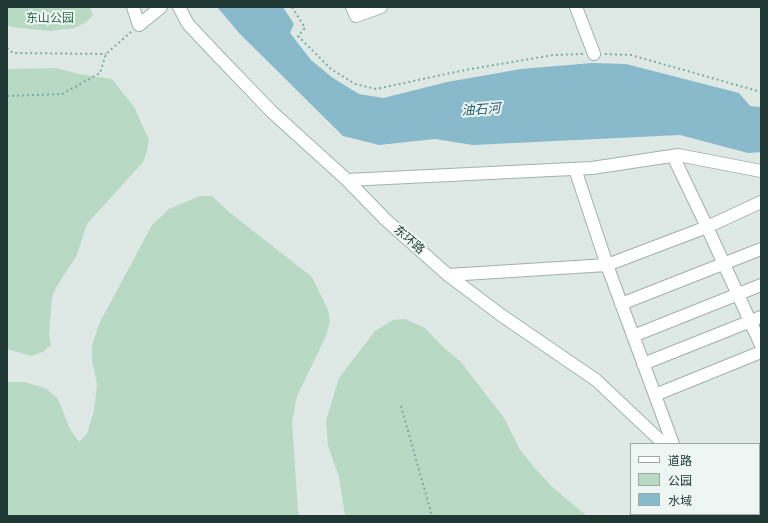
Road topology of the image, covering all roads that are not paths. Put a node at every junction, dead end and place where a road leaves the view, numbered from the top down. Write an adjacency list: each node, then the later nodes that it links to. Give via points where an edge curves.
1 (133, 7): 2 (street, via 139,25)
2 (161, 7)
3 (179, 7): 11 (street, 东环路, via 188,24 272,112)
4 (381, 7): 6 (street)
5 (576, 7): 7 (street)
6 (354, 11)
7 (594, 54)
8 (673, 156): 9 (street); 10 (street); 13 (street)
9 (575, 169): 11 (street); 16 (street)
10 (761, 171)
11 (347, 180): 17 (street, 东环路, via 386,220)
12 (761, 202): 13 (street)
13 (707, 227): 15 (street); 16 (street)
14 (761, 249): 15 (street)
15 (724, 263): 19 (street); 20 (street)
16 (607, 265): 17 (street); 20 (street)
17 (448, 274): 27 (street, 东环路, via 501,315 596,380)
18 (761, 285): 19 (street)
19 (738, 294): 21 (street); 22 (street)
20 (621, 304): 22 (street)
21 (756, 319): 23 (street); 25 (street)
22 (633, 336): 25 (street)
23 (761, 345)
24 (761, 352): 26 (street)
25 (643, 364): 26 (street)
26 (655, 395): 28 (street)
27 (663, 443)
28 (673, 443)

